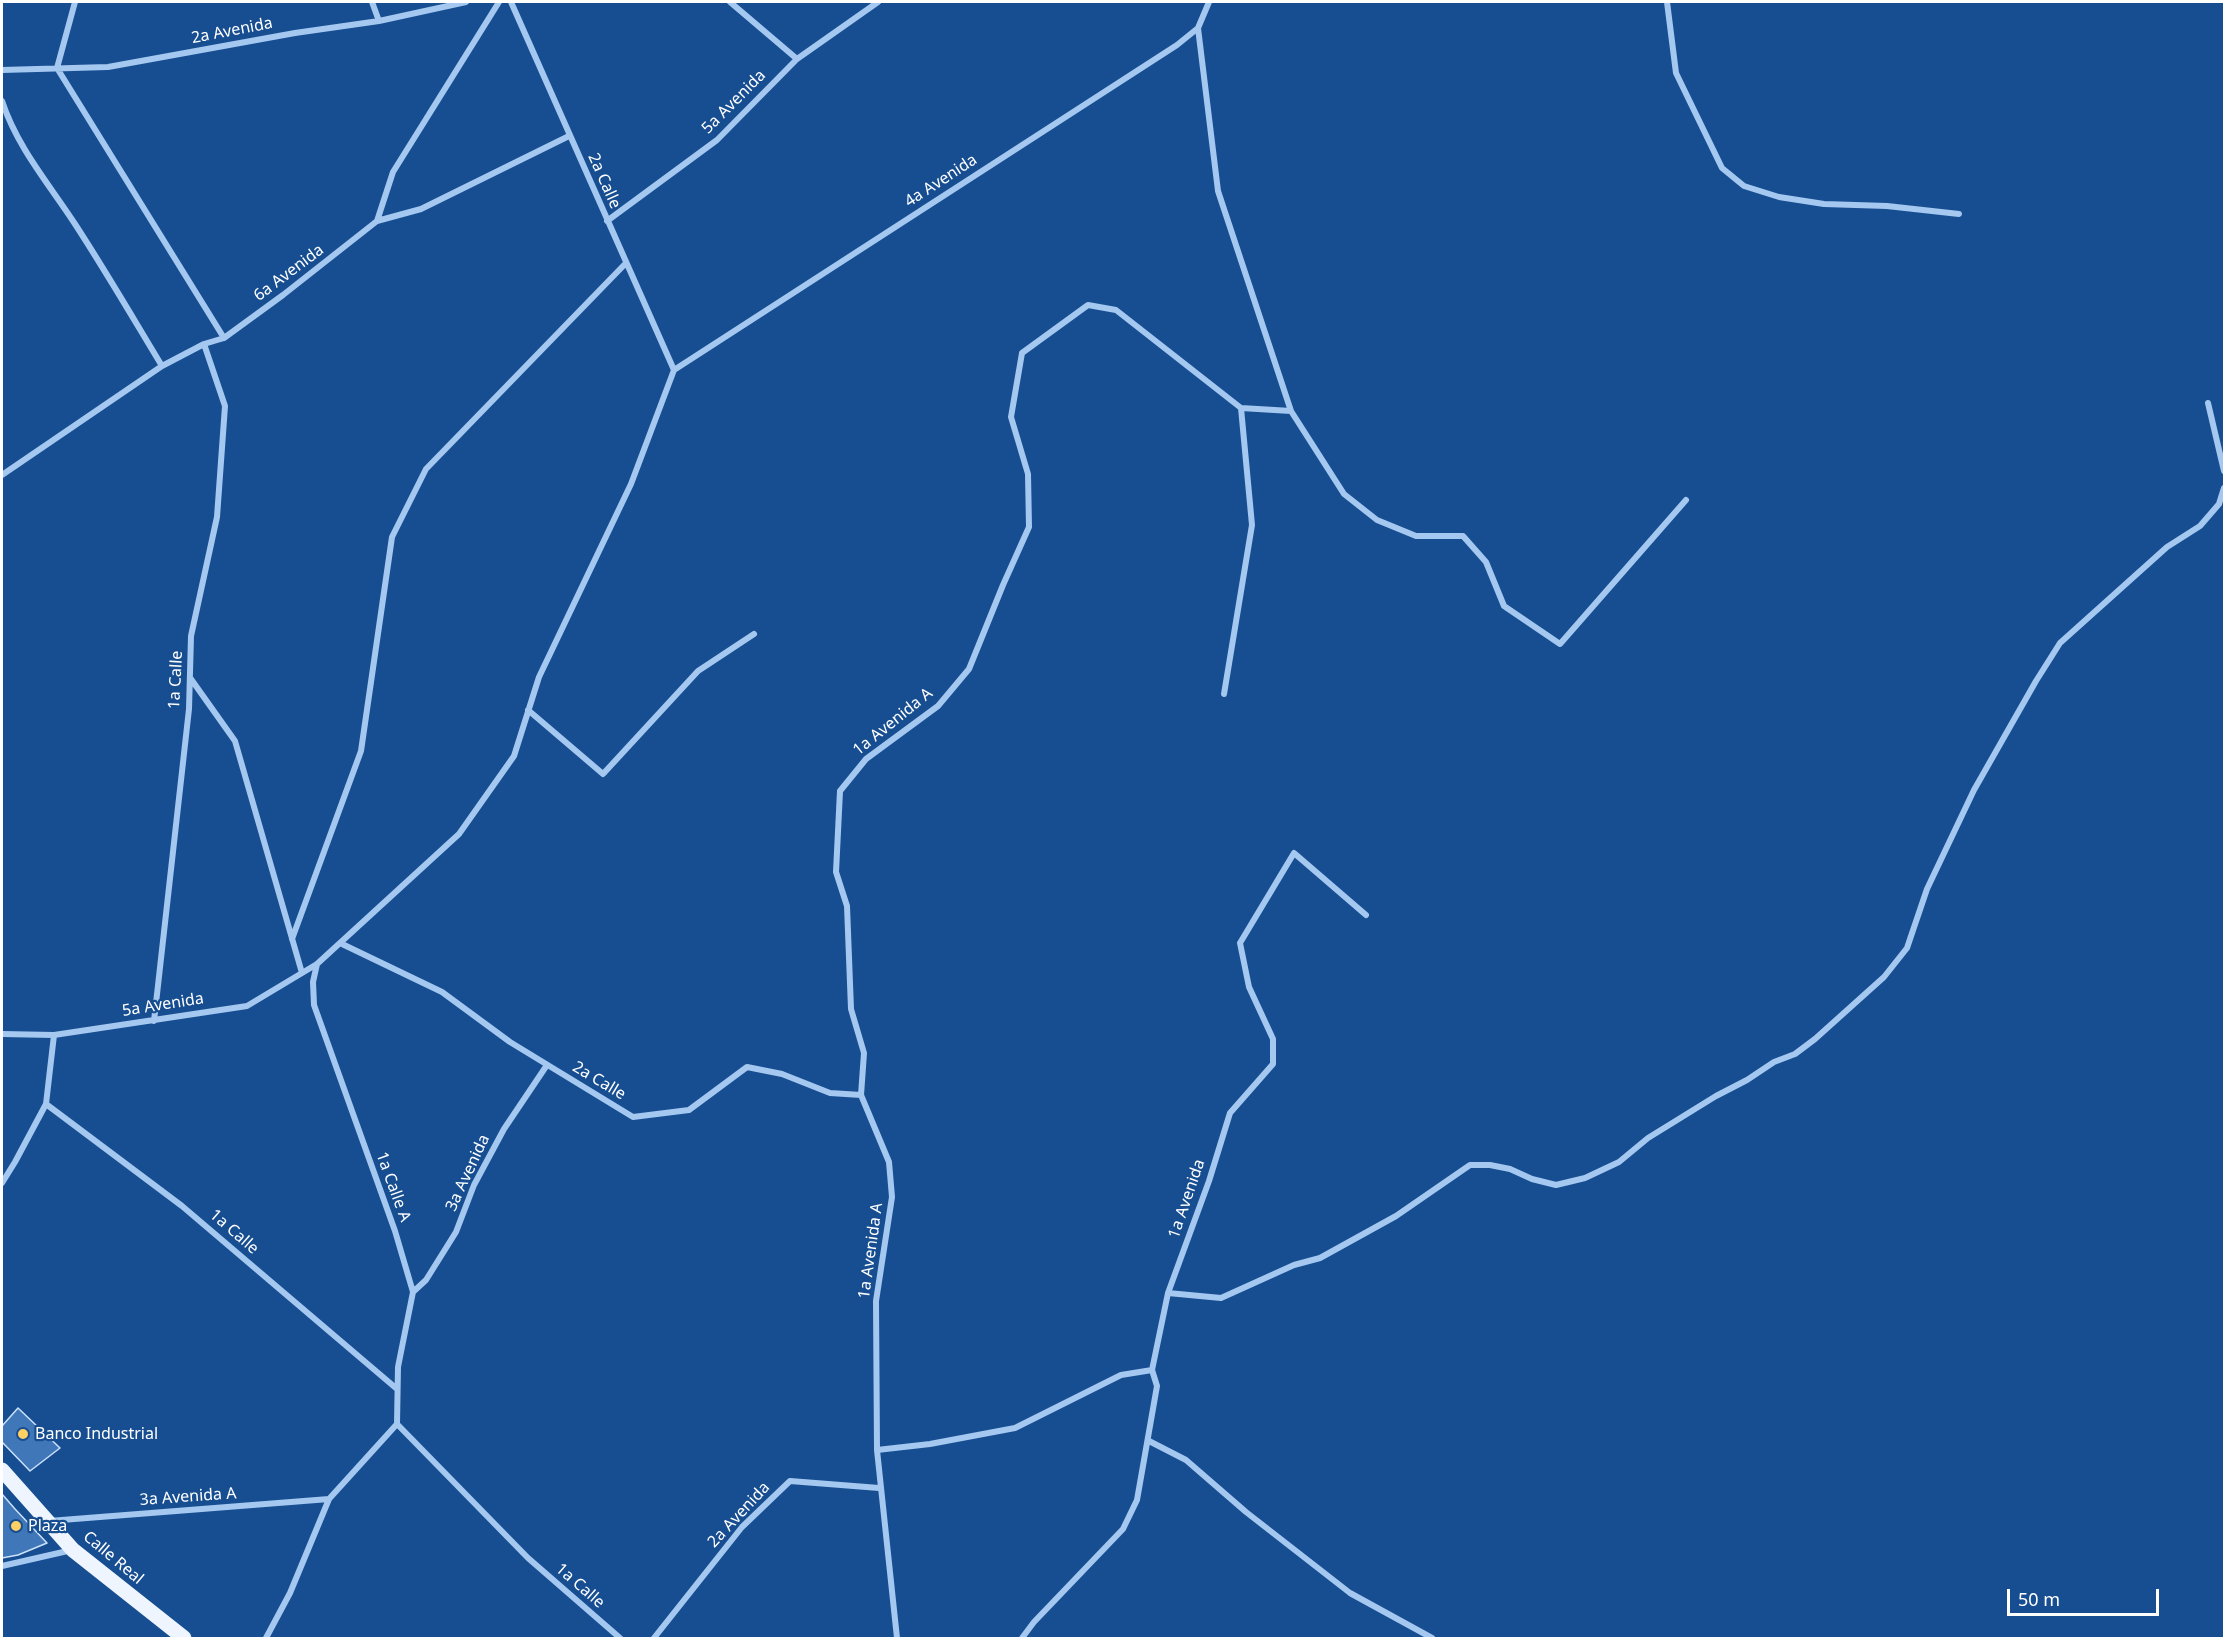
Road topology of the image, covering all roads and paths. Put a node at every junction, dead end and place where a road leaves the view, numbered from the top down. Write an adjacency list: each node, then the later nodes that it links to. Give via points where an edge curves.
1 (75, 2): 13 (street)
2 (372, 2): 10 (street)
3 (466, 2): 10 (street, 2a Avenida)
4 (499, 2): 19 (street, via 393,172)
5 (511, 2): 16 (street, 2a Calle)
6 (730, 2): 12 (street)
7 (878, 2): 12 (street, 5a Avenida)
8 (1209, 2): 11 (street, 4a Avenida)
9 (1667, 2): 17 (street, via 1676,73 1722,168 1744,186 1779,197 1824,204)
10 (379, 21): 13 (street, 2a Avenida, via 108,67)
11 (1198, 28): 24 (street, 4a Avenida, via 1167,52); 27 (street, via 1218,191)
12 (797, 58): 18 (street, 5a Avenida, via 717,140)
13 (57, 68): 14 (street, 2a Avenida); 21 (street)
14 (2, 70)
15 (2, 101): 23 (street, via 9,122 33,163)
16 (569, 136): 18 (street, 2a Calle); 19 (street, via 422,209)
17 (1959, 214)
18 (607, 221): 20 (street, 2a Calle)
19 (377, 222): 21 (street, 6a Avenida)
20 (626, 262): 24 (street, 2a Calle); 37 (street, via 426,469 392,537 361,751)
21 (224, 338): 22 (street, 6a Avenida)
22 (204, 344): 23 (street, 6a Avenida); 33 (street, 1a Calle, via 225,406 217,517 191,636)
23 (162, 366): 29 (street, 6a Avenida)
24 (674, 370): 35 (street, 5a Avenida, via 631,484 539,677)
25 (2208, 403): 28 (street)
26 (1241, 408): 27 (street); 34 (street, via 1252,525); 45 (street, 1a Avenida A, via 1116,310 1088,305 1022,353 1011,417 1028,474 1029,527 969,669 938,706 866,759 840,790 836,872 848,906 851,1009 864,1053)
27 (1291, 411): 31 (street, via 1344,494 1377,520 1416,536 1462,536 1486,562 1504,606 1560,644)
28 (2224, 471)
29 (2, 475)
30 (2224, 488): 49 (street, via 2219,504 2200,526 2167,546 2060,643 1974,790 1927,890 1907,948 1884,977 1815,1039 1648,1138 1618,1162 1585,1178 1556,1185 1510,1169 1470,1165 1396,1216 1320,1258 1294,1265 1221,1298)
31 (1686, 500)
32 (754, 634): 35 (street, via 698,671 603,774)
33 (191, 678): 37 (street, via 235,741); 41 (street, 1a Calle)
34 (1224, 694)
35 (528, 710): 38 (street, 5a Avenida, via 514,756 459,834)
36 (1366, 915): 49 (street, 1a Avenida, via 1294,853 1240,943 1249,987 1273,1039 1273,1064 1230,1113)
37 (292, 939): 40 (street)
38 (340, 943): 39 (street, 5a Avenida); 44 (street, 2a Calle, via 442,992)
39 (317, 964): 40 (street, 5a Avenida); 48 (street, 1a Calle A, via 314,1005)
40 (302, 973): 41 (street, 5a Avenida, via 247,1006)
41 (154, 1021): 43 (street, 5a Avenida)
42 (2, 1034): 43 (street, 5a Avenida)
43 (54, 1035): 46 (street)
44 (547, 1065): 45 (street, 2a Calle, via 633,1117 688,1110 747,1067 782,1074 830,1093); 48 (street, 3a Avenida, via 504,1129 474,1185 456,1232 426,1280)
45 (861, 1095): 54 (street, 1a Avenida A, via 889,1162 892,1197 876,1301)
46 (46, 1104): 47 (street); 51 (street, 1a Calle, via 182,1206)
47 (2, 1183)
48 (413, 1292): 51 (street, 1a Calle A)
49 (1168, 1293): 50 (street, 1a Avenida)
50 (1152, 1370): 53 (street, 1a Avenida, via 1157,1386); 54 (street, via 1121,1375 1016,1428)
51 (397, 1389): 52 (street, 1a Calle A)
52 (397, 1424): 57 (street); 63 (street, 1a Calle, via 528,1558)
53 (1149, 1441): 66 (street, 1a Avenida, via 1137,1500 1123,1529); 67 (street, via 1186,1460 1350,1593)
54 (877, 1450): 56 (street, 1a Avenida A)
55 (2, 1470): 58 (main road, Calle Real)
56 (879, 1488): 64 (street, 2a Avenida, via 790,1481 741,1527); 65 (street, 1a Avenida A)
57 (329, 1499): 58 (street, 3a Avenida A); 62 (street, via 290,1593)
58 (48, 1521): 59 (main road, Calle Real)
59 (73, 1550): 60 (street); 61 (main road, Calle Real)
60 (2, 1566)
61 (184, 1638)
62 (266, 1638)
63 (620, 1638)
64 (654, 1638)
65 (897, 1638)
66 (1022, 1638)
67 (1432, 1638)

